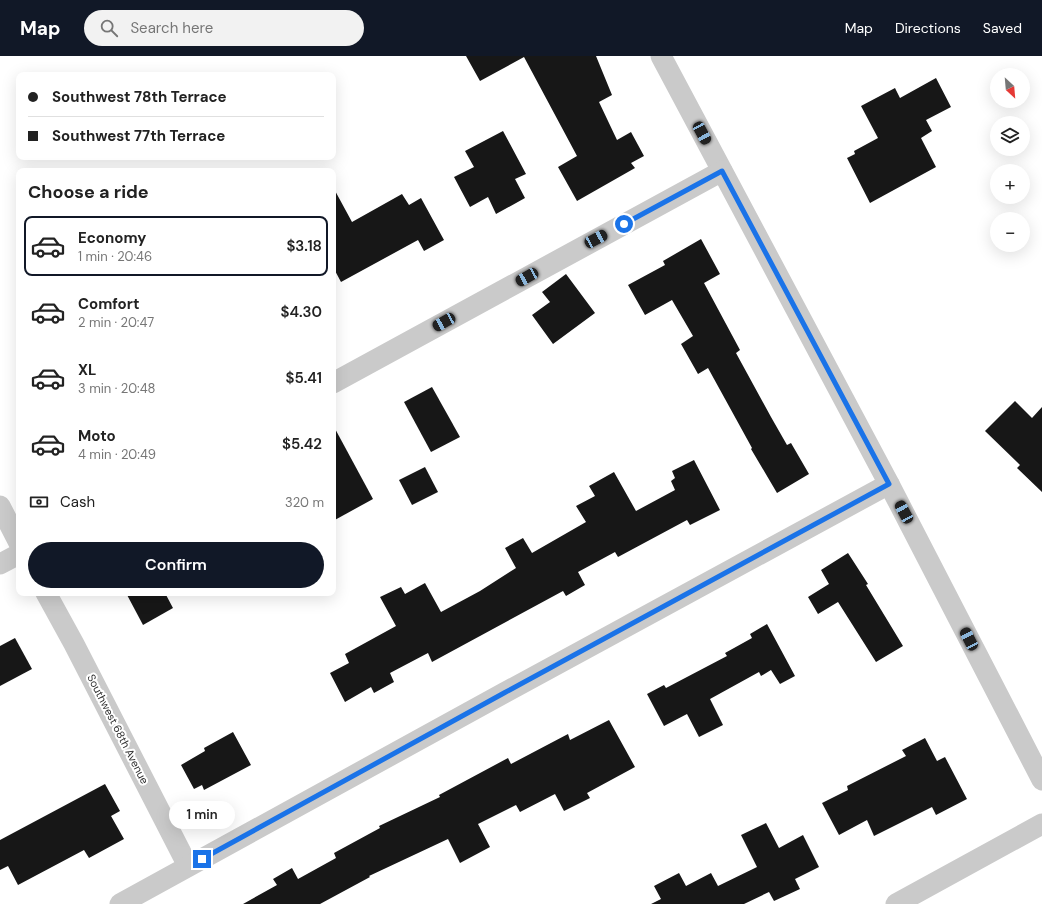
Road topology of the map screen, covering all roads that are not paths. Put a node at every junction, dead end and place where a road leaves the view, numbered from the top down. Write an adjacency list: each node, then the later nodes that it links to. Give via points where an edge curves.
1 (661, 56): 2 (street)
2 (722, 171): 3 (street); 4 (street)
3 (336, 381)
4 (889, 484): 10 (street); 12 (street)
5 (0, 506): 6 (street)
6 (16, 536)
7 (16, 556): 8 (street)
8 (0, 564)
9 (48, 596): 12 (street, Southwest 68th Avenue)
10 (1042, 780)
11 (1042, 824): 14 (street)
12 (188, 866): 13 (street)
13 (120, 904)
14 (896, 904)

